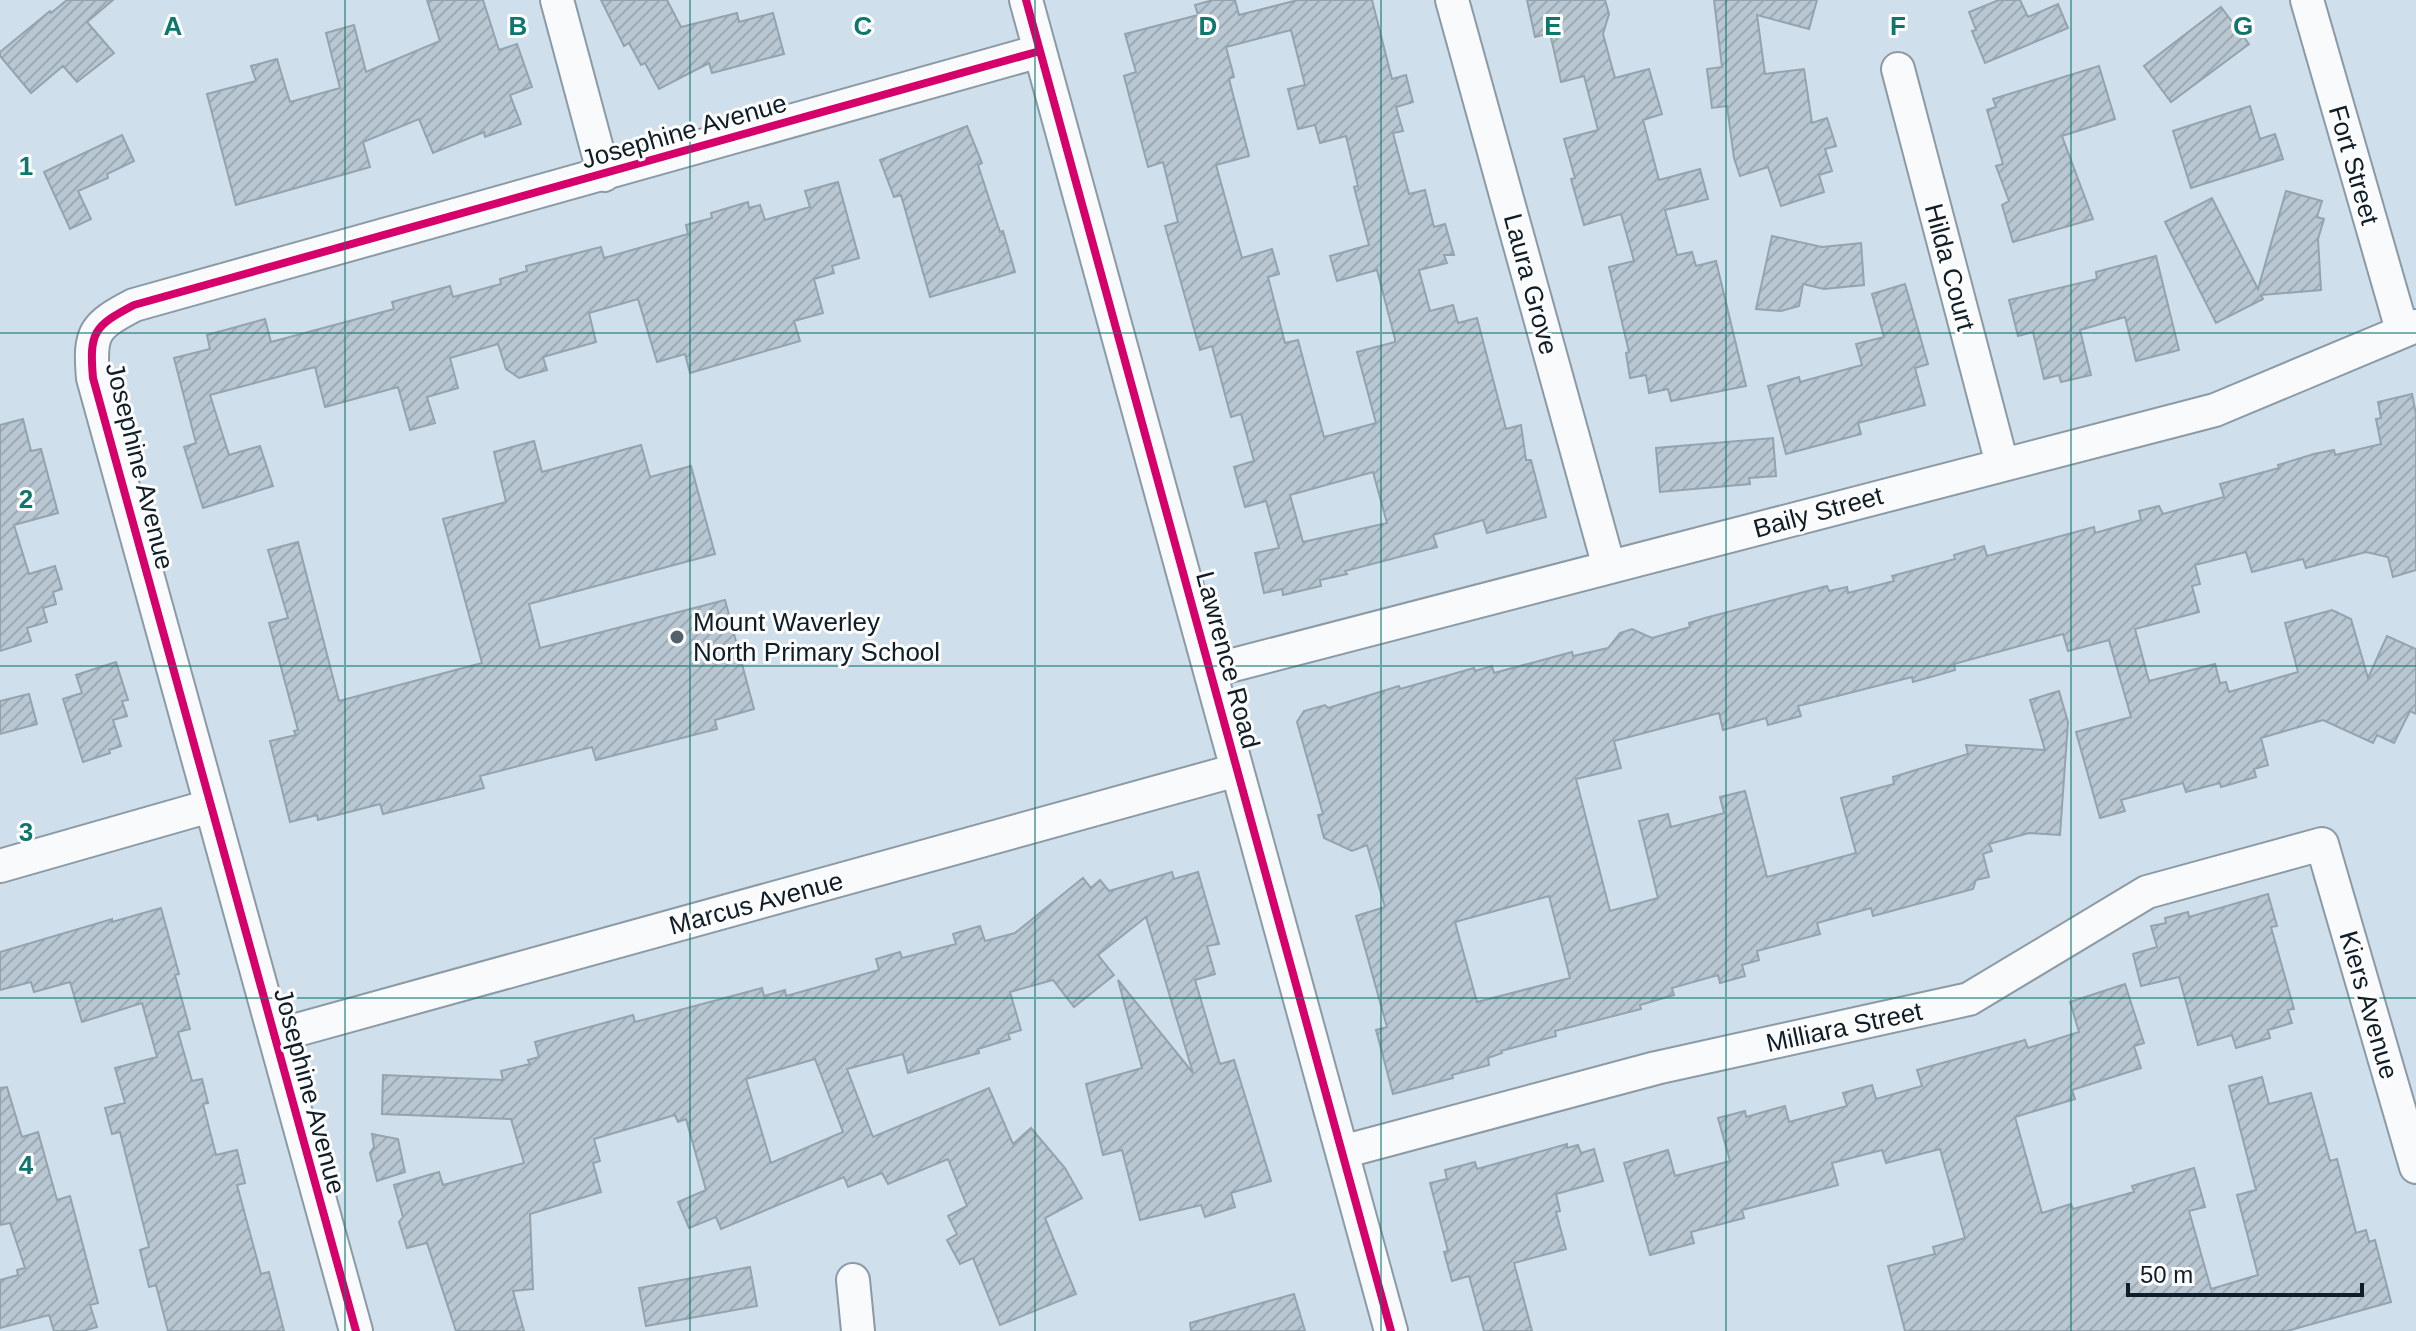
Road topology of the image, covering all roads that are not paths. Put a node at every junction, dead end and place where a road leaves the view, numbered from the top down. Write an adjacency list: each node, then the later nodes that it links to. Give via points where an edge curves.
1 (557, 0): 7 (street)
2 (1026, 0): 5 (street, Lawrence Road)
3 (1452, 0): 10 (street, Laura Grove)
4 (2307, 0): 8 (street, Fort Street)
5 (1040, 51): 7 (street, Josephine Avenue); 11 (street, Lawrence Road)
6 (1898, 69): 9 (street, Hilda Court)
7 (604, 175): 13 (street, Josephine Avenue, via 134,305 96,330 93,378)
8 (2409, 328): 9 (street, Baily Street, via 2215,410)
9 (2002, 464): 10 (street, Baily Street)
10 (1609, 567): 11 (street, Baily Street)
11 (1210, 671): 12 (street, Lawrence Road)
12 (1237, 770): 16 (street, Marcus Avenue); 17 (street, Lawrence Road)
13 (210, 806): 15 (street); 16 (street, Josephine Avenue)
14 (2322, 844): 17 (street, Milliara Street, via 2147,892 1969,999 1656,1068); 18 (street, Kiers Avenue)
15 (0, 866)
16 (275, 1036): 20 (street, Josephine Avenue)
17 (1342, 1152): 22 (street, Lawrence Road)
18 (2416, 1167)
19 (853, 1280): 21 (street)
20 (356, 1331)
21 (858, 1331)
22 (1391, 1331)

